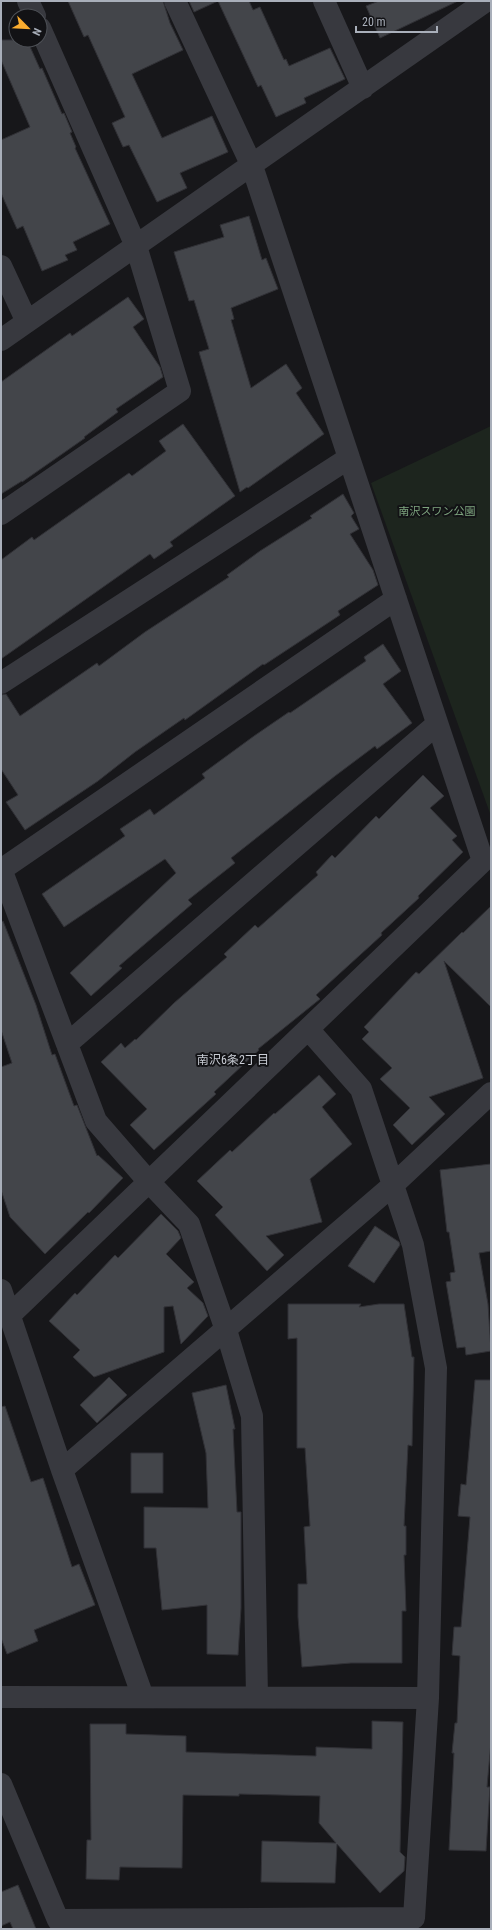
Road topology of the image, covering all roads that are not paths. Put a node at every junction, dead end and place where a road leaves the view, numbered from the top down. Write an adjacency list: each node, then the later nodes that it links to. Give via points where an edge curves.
1 (175, 1): 6 (street)
2 (324, 1): 5 (street)
3 (475, 5): 5 (street)
4 (48, 46): 7 (street)
5 (363, 88): 6 (street)
6 (252, 166): 7 (street); 11 (street)
7 (136, 246): 9 (street); 12 (street, via 180,391)
8 (1, 266): 9 (street)
9 (26, 322): 10 (street)
10 (1, 340)
11 (349, 458): 13 (street); 14 (street)
12 (1, 514)
13 (396, 599): 15 (street); 16 (street)
14 (1, 683)
15 (437, 724): 17 (street, via 483,861); 18 (street)
16 (1, 869): 18 (street)
17 (308, 1029): 20 (street); 21 (street, via 361,1089)
18 (67, 1044): 20 (street, via 96,1121)
19 (491, 1093): 21 (street)
20 (149, 1182): 23 (street); 24 (street, via 189,1224)
21 (393, 1185): 24 (street); 29 (street, via 413,1245 436,1368)
22 (1, 1290): 23 (street)
23 (10, 1315): 25 (street)
24 (226, 1330): 25 (street); 28 (street, via 252,1416)
25 (62, 1470): 27 (street)
26 (1, 1697): 27 (street)
27 (143, 1697): 28 (street)
28 (257, 1697): 29 (street)
29 (428, 1698): 30 (street, via 414,1918 58,1920)
30 (1, 1784)

